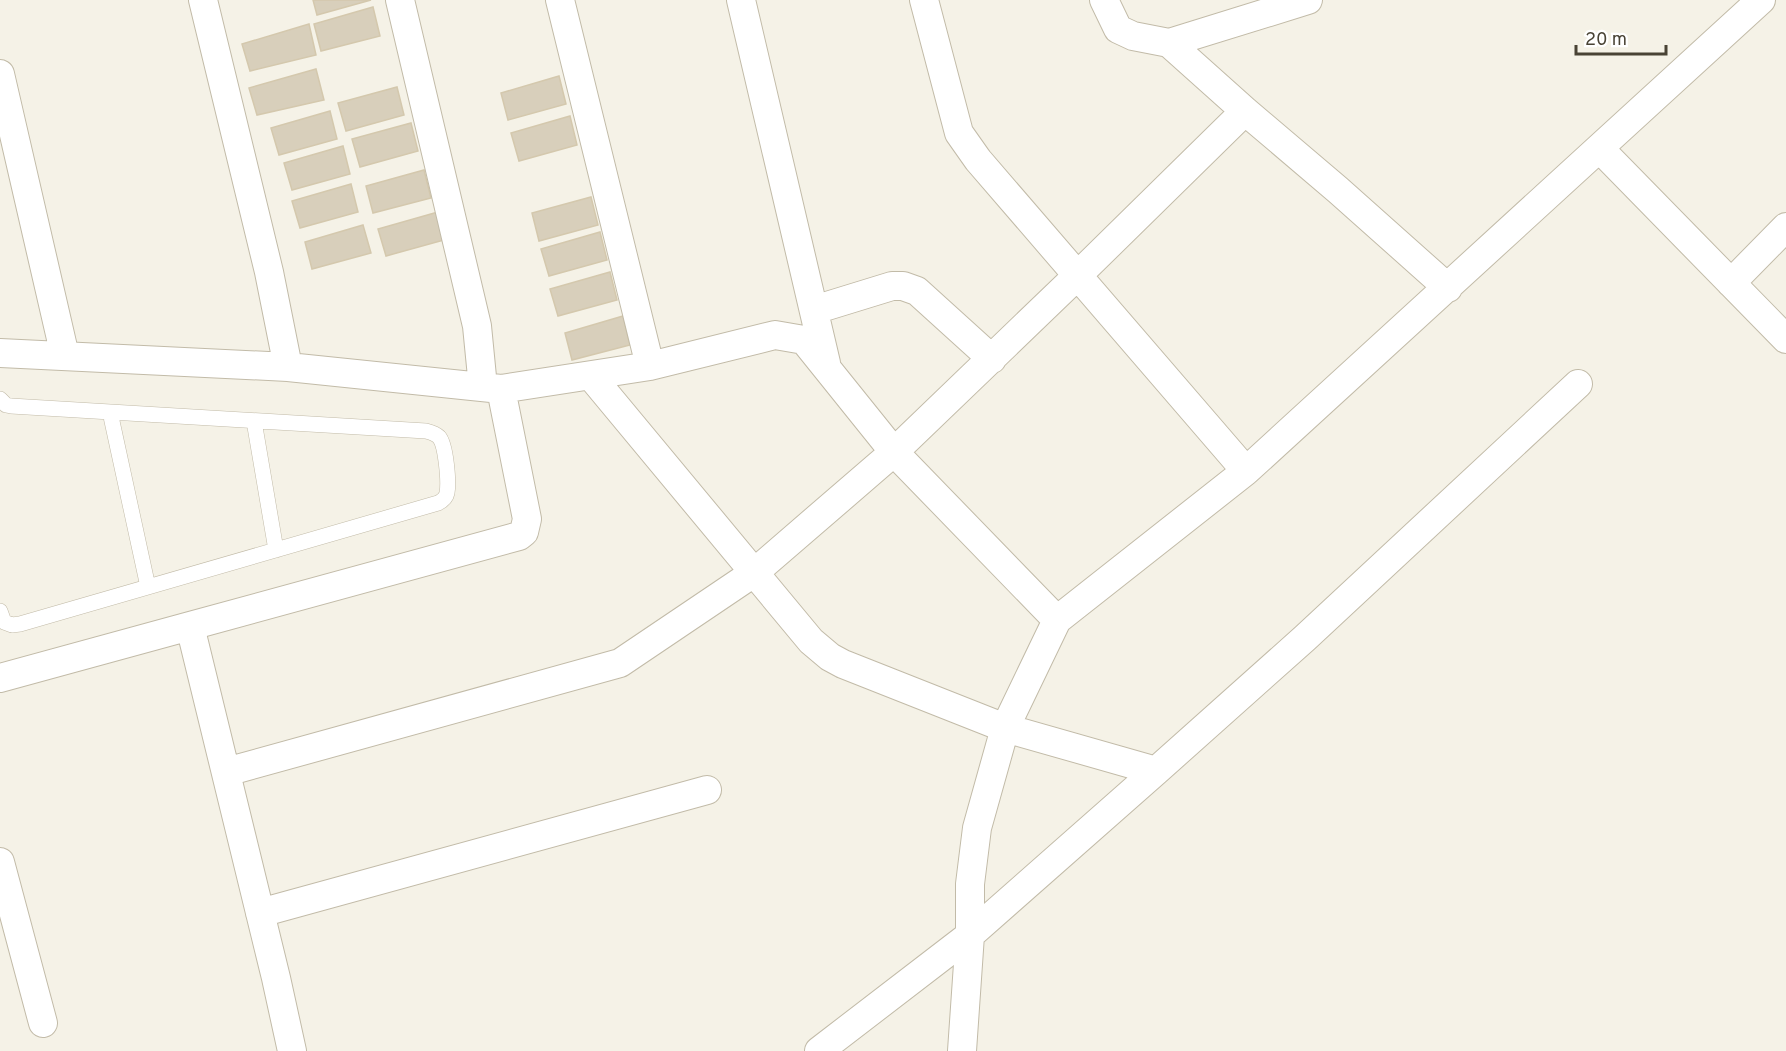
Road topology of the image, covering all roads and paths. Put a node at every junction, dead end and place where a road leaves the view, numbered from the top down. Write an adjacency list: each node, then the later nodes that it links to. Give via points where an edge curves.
1 (203, 0): 24 (street)
2 (400, 0): 27 (street)
3 (560, 0): 23 (street)
4 (741, 0): 17 (street)
5 (924, 0): 14 (street, via 959,133)
6 (1104, 0): 9 (street, via 1121,32)
7 (1308, 0): 9 (street)
8 (1761, 0): 12 (street)
9 (1169, 43): 11 (street)
10 (0, 74): 20 (street)
11 (1245, 111): 14 (street); 16 (street)
12 (1600, 149): 15 (street); 16 (street)
13 (1786, 227): 15 (street)
14 (1077, 276): 21 (street); 32 (street)
15 (1731, 283): 18 (street)
16 (1448, 288): 32 (street)
17 (814, 310): 21 (street, via 892,286 910,287); 22 (street)
18 (1786, 339)
19 (0, 353): 20 (street)
20 (65, 356): 24 (street)
21 (992, 359): 31 (street)
22 (826, 365): 23 (street, via 804,340 775,335); 31 (street)
23 (650, 366): 25 (street)
24 (288, 367): 27 (street)
25 (591, 376): 27 (street); 34 (street)
26 (1578, 384): 41 (street)
27 (492, 388): 38 (street, via 527,519 524,532 510,540)
28 (0, 399): 29 (lane, via 10,406)
29 (110, 412): 30 (lane); 35 (lane)
30 (254, 421): 33 (lane); 33 (lane, via 426,431 440,438 445,452 447,492 442,501)
31 (894, 452): 34 (street); 37 (street)
32 (1246, 471): 37 (street)
33 (276, 550): 35 (lane)
34 (755, 572): 40 (street, via 811,641 830,657); 42 (street, via 620,663)
35 (148, 587): 36 (lane, via 20,624 4,622)
36 (0, 611)
37 (1056, 620): 40 (street)
38 (190, 626): 39 (street); 42 (street)
39 (0, 678)
40 (1005, 728): 41 (street); 46 (street, via 976,828)
41 (1156, 771): 46 (street)
42 (226, 772): 45 (street)
43 (707, 790): 45 (street)
44 (0, 862): 47 (street)
45 (260, 914): 48 (street)
46 (970, 935): 49 (street); 50 (street)
47 (42, 1023)
48 (292, 1051)
49 (819, 1051)
50 (962, 1051)

